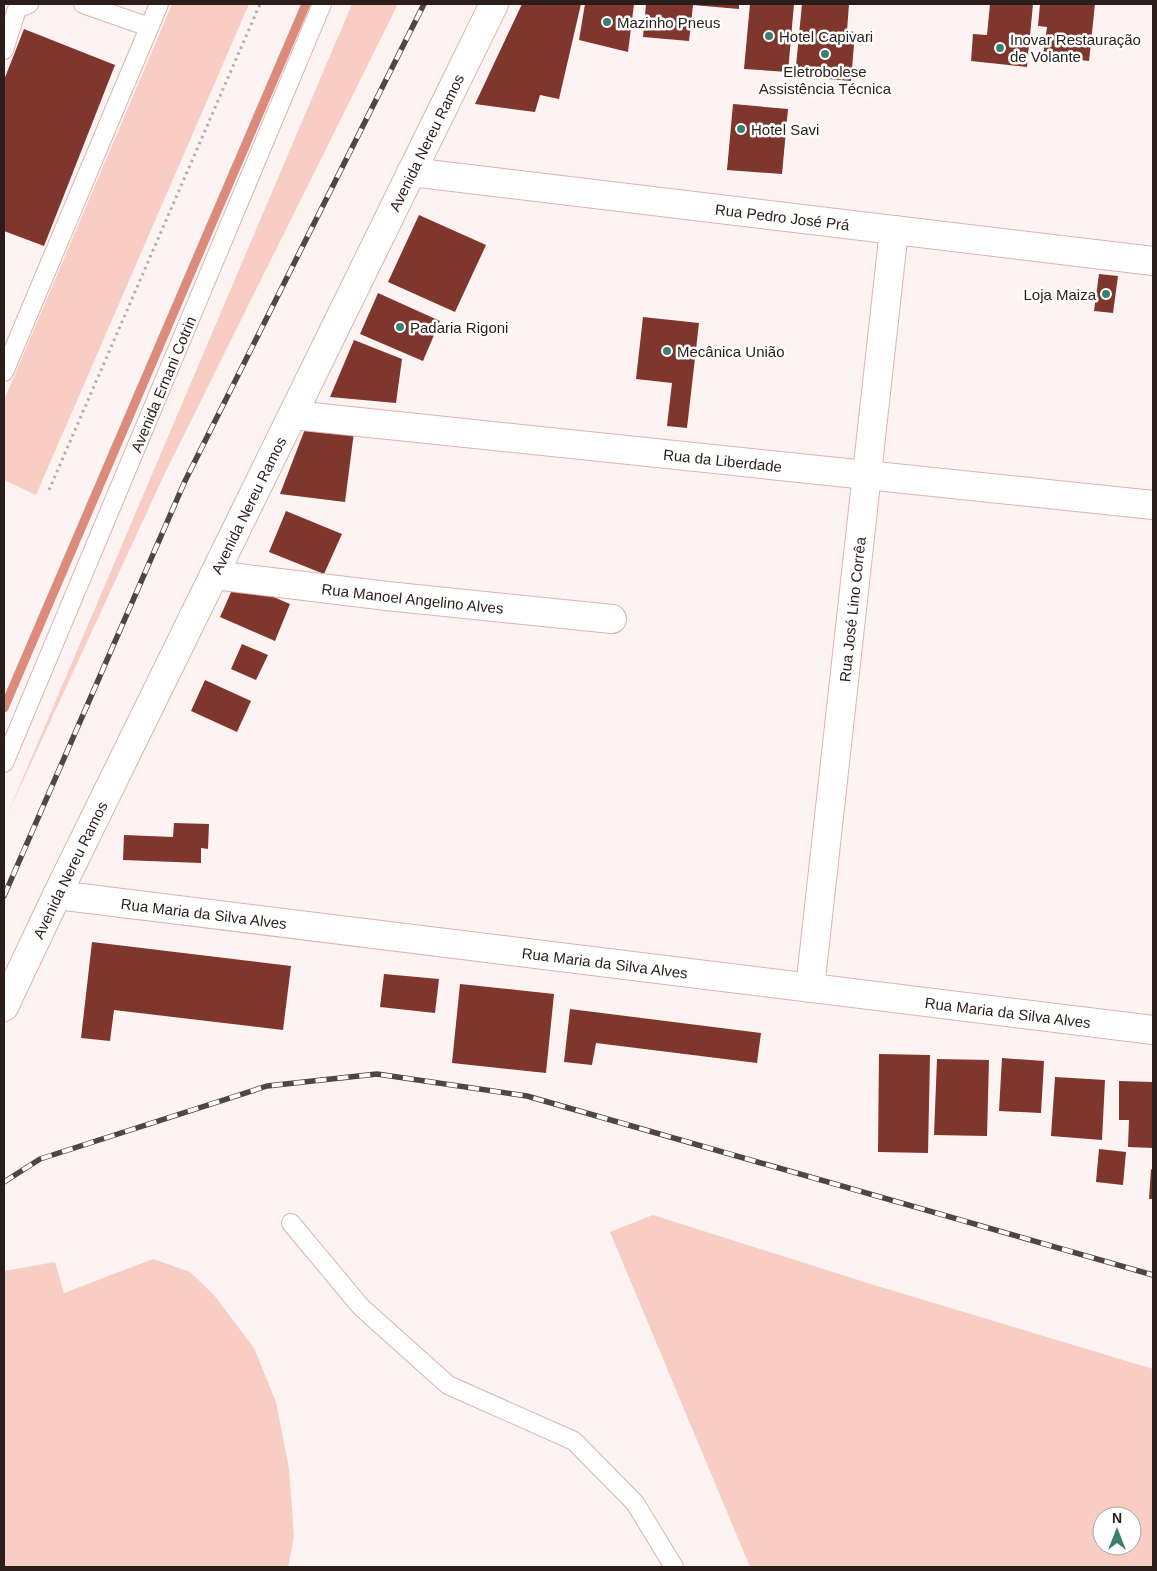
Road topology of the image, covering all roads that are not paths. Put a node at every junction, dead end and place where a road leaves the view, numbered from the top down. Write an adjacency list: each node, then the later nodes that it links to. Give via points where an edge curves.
1 (30, 4): 7 (lane, via 17,9)
2 (83, 4): 6 (lane)
3 (159, 4): 6 (lane)
4 (322, 4): 17 (lane, Avenida Ernani Cotrin)
5 (494, 4): 8 (street, Avenida Nereu Ramos)
6 (149, 27): 11 (lane)
7 (4, 50)
8 (411, 172): 9 (street, Rua Pedro José Prá); 12 (street, Avenida Nereu Ramos)
9 (894, 230): 10 (street, Rua Pedro José Prá); 13 (street, Rua José Lino Corrêa)
10 (1153, 261)
11 (4, 372)
12 (293, 416): 13 (street, Rua da Liberdade); 15 (street, Avenida Nereu Ramos)
13 (867, 475): 14 (street, Rua da Liberdade); 19 (street, Rua José Lino Corrêa)
14 (1153, 505)
15 (214, 575): 16 (street, Rua Manoel Angelino Alves); 18 (street, Avenida Nereu Ramos)
16 (612, 619)
17 (4, 763)
18 (57, 895): 19 (street, Rua Maria da Silva Alves); 20 (street, Avenida Nereu Ramos)
19 (810, 988): 21 (street, Rua Maria da Silva Alves)
20 (4, 1007)
21 (1153, 1030)
22 (290, 1222): 23 (lane, via 361,1307 448,1385 574,1441 635,1503)
23 (674, 1567)

